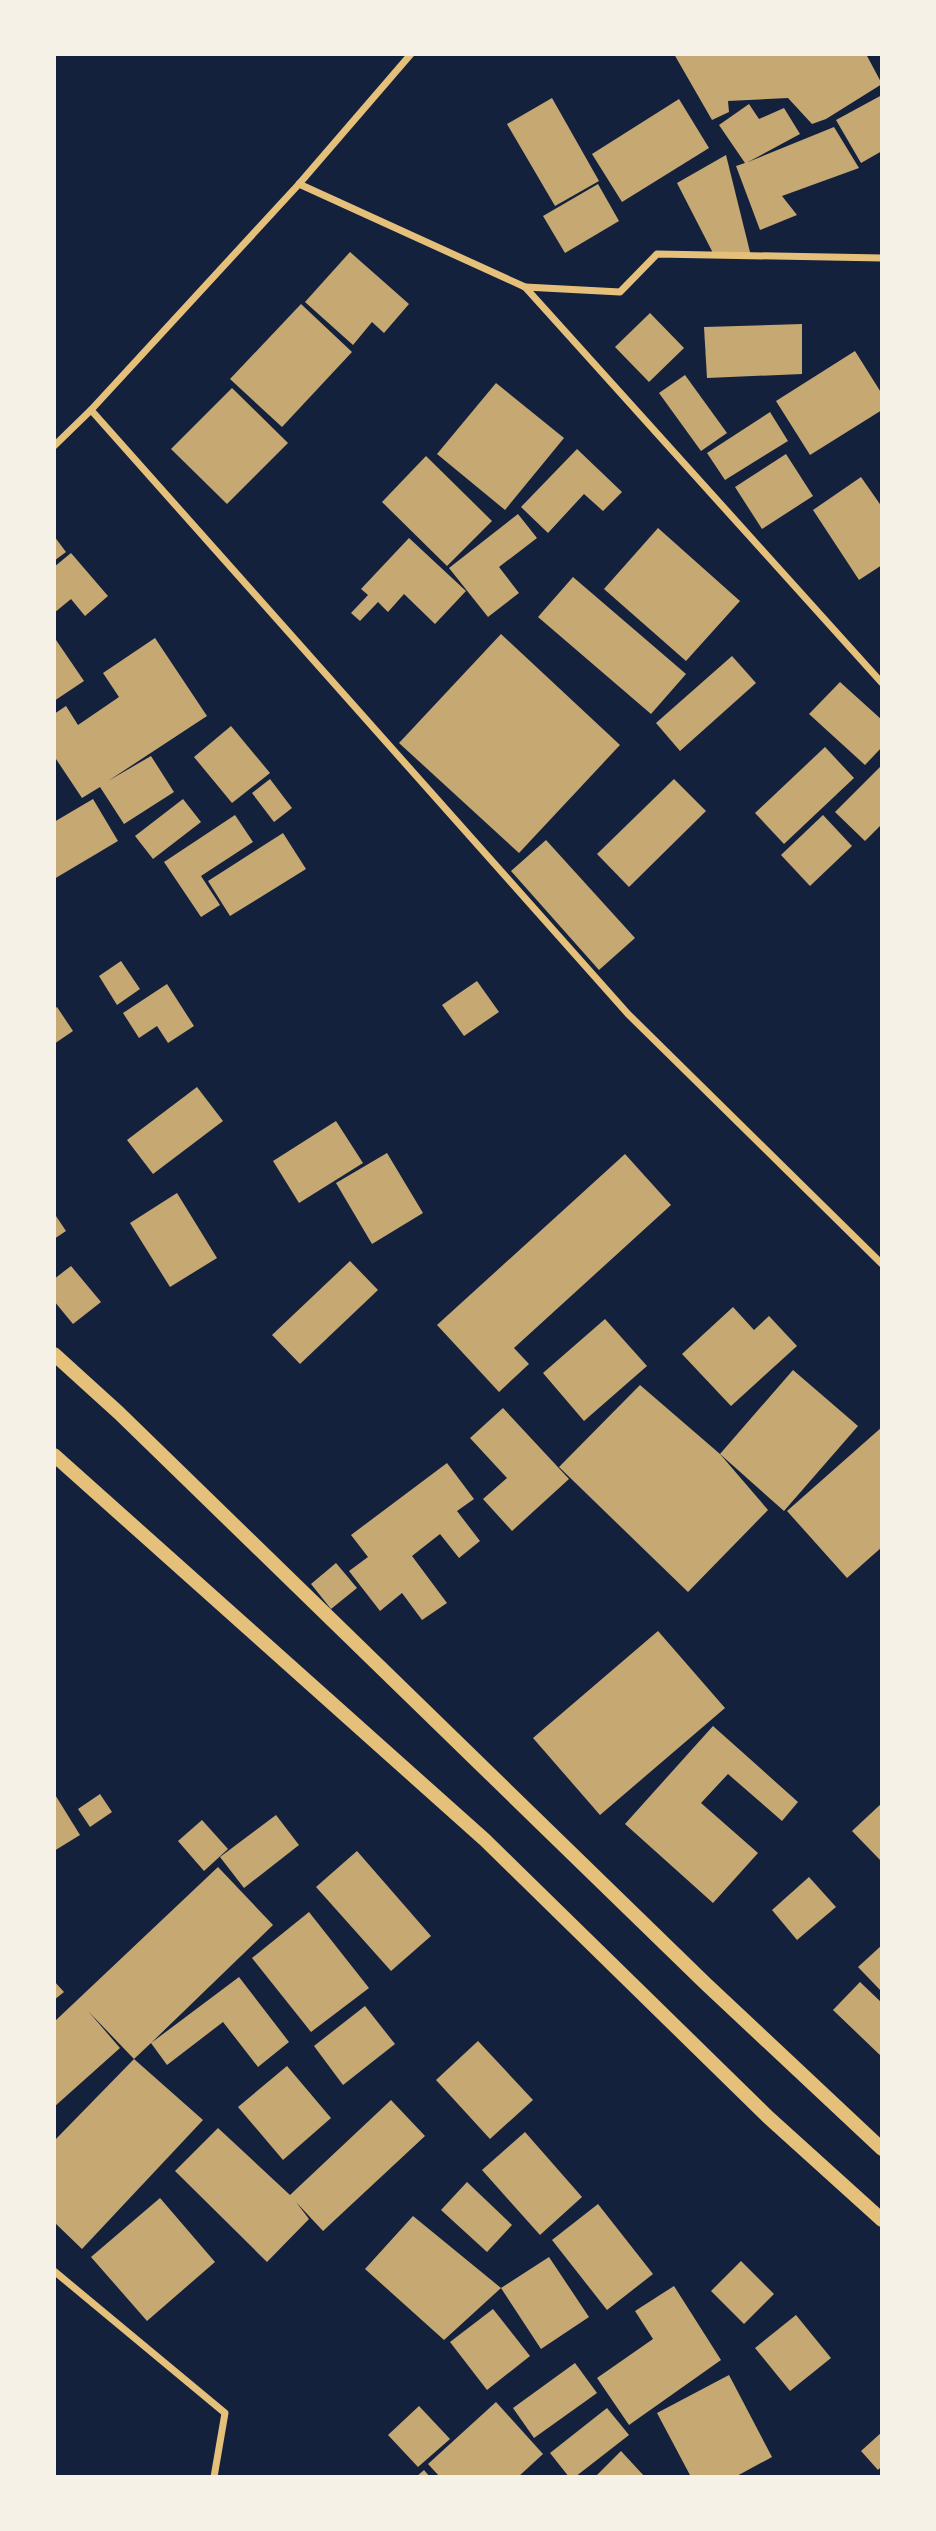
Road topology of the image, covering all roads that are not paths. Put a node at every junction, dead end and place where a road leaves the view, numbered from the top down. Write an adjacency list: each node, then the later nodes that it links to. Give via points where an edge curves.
1 (411, 54): 2 (street)
2 (299, 184): 4 (street); 5 (street)
3 (882, 258): 4 (street, via 657,254 620,292)
4 (525, 287): 7 (street)
5 (92, 410): 6 (street); 8 (street, via 628,1014)
6 (54, 446)
7 (882, 683)
8 (882, 1264)
9 (54, 1354): 11 (main road)
10 (54, 1455): 12 (main road, via 485,1840 768,2118)
11 (882, 2149)
12 (882, 2220)
13 (54, 2271): 14 (street, via 225,2413)
14 (215, 2477)

